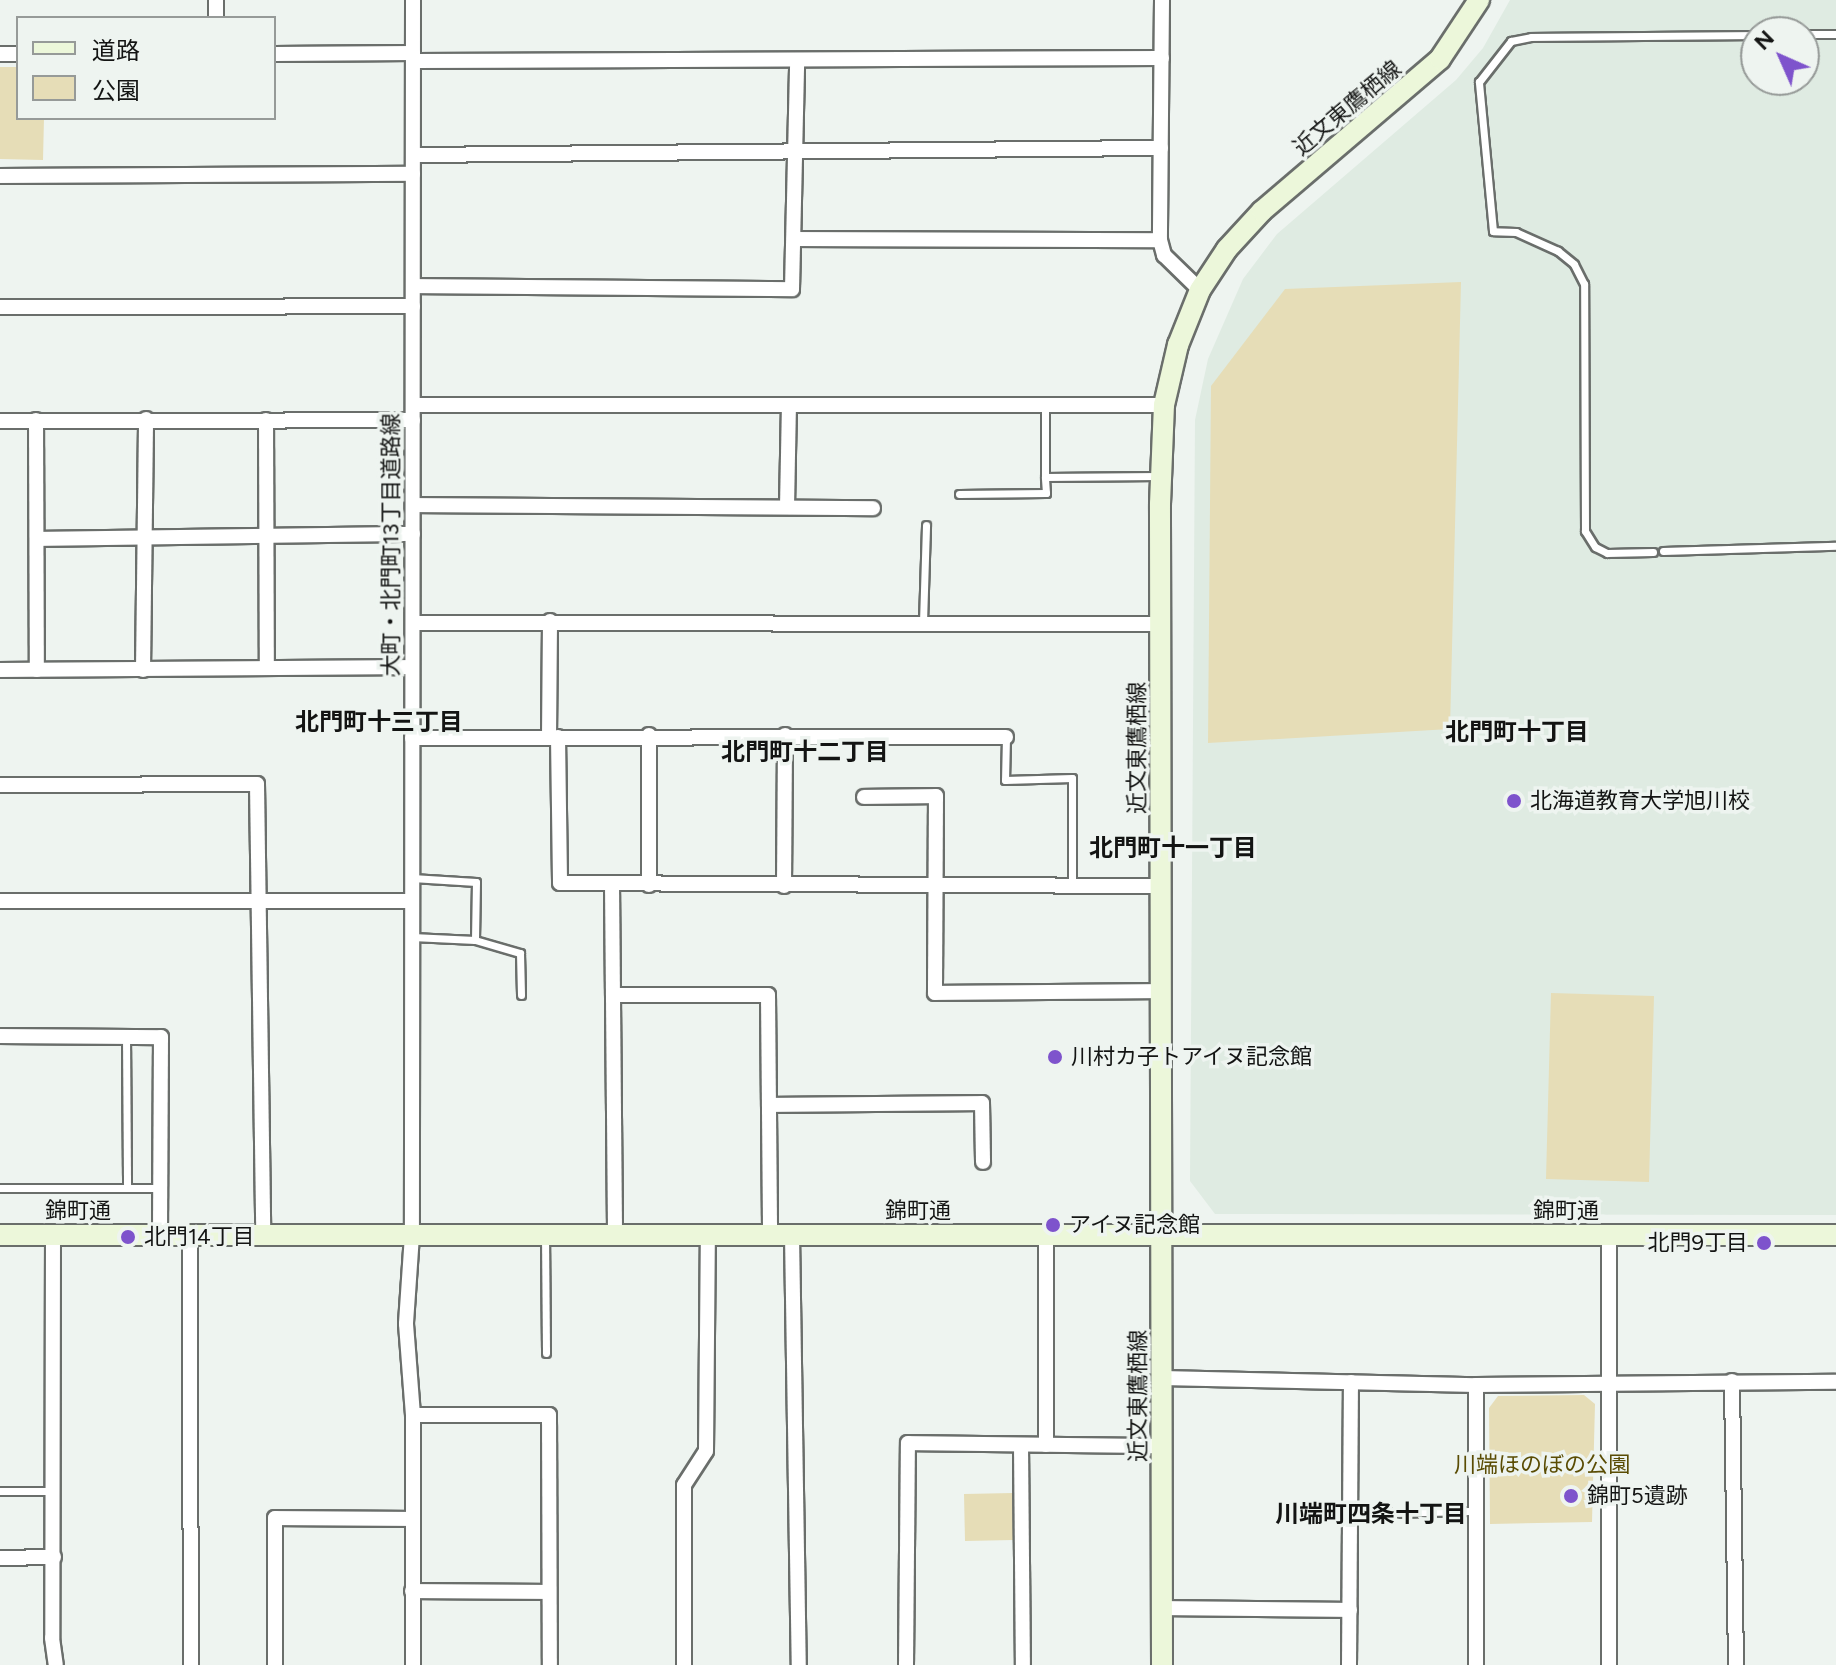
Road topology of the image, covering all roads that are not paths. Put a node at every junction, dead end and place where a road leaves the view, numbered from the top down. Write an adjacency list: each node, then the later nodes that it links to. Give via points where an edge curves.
1 (413, 0): 6 (street, 大町・北門町13丁目道路線)
2 (1162, 0): 7 (street)
3 (1479, 0): 17 (street, 近文東鷹栖線, via 1440,59 1262,211)
4 (1740, 35): 41 (lane, via 1531,37 1511,41 1479,82 1493,231 1516,232 1558,251 1574,264 1584,284 1585,531 1595,547 1607,553)
5 (276, 54): 6 (street)
6 (413, 57): 8 (street); 11 (street, 大町・北門町13丁目道路線)
7 (1162, 58): 8 (street); 9 (street)
8 (797, 60): 10 (street)
9 (1161, 148): 10 (street); 15 (street)
10 (795, 151): 11 (street); 14 (street)
11 (413, 155): 12 (street, 大町・北門町13丁目道路線)
12 (413, 174): 13 (street); 16 (street, 大町・北門町13丁目道路線)
13 (0, 176)
14 (795, 239): 15 (street); 16 (street, via 792,289)
15 (1160, 240): 17 (street, via 1164,255)
16 (413, 286): 18 (street, 大町・北門町13丁目道路線)
17 (1200, 290): 22 (street, 近文東鷹栖線, via 1178,345)
18 (413, 306): 19 (street); 23 (street, 大町・北門町13丁目道路線)
19 (0, 307)
20 (1045, 404): 21 (street); 22 (street); 29 (lane)
21 (789, 405): 23 (street); 32 (street)
22 (1164, 405): 28 (street, 近文東鷹栖線)
23 (413, 413): 26 (street); 31 (street, 大町・北門町13丁目道路線)
24 (146, 419): 25 (street); 26 (street); 36 (street)
25 (36, 420): 27 (street); 38 (street)
26 (266, 420): 37 (street)
27 (0, 421)
28 (1161, 476): 29 (lane); 45 (street, 近文東鷹栖線)
29 (1045, 477): 30 (lane, via 1046,493)
30 (959, 494)
31 (413, 505): 32 (street); 35 (street, 大町・北門町13丁目道路線)
32 (787, 507): 33 (street)
33 (873, 508)
34 (926, 525): 43 (lane)
35 (413, 534): 37 (street); 44 (street, 大町・北門町13丁目道路線)
36 (145, 535): 37 (street); 38 (street); 50 (street)
37 (268, 536): 47 (street)
38 (39, 539): 49 (street)
39 (1836, 546): 40 (lane)
40 (1663, 551)
41 (1653, 552)
42 (550, 621): 43 (street); 44 (street); 53 (street)
43 (923, 622): 45 (street)
44 (413, 623): 46 (street, 大町・北門町13丁目道路線)
45 (1160, 624): 64 (street, 近文東鷹栖線)
46 (412, 667): 47 (street); 55 (street, 大町・北門町13丁目道路線)
47 (267, 668): 50 (street)
48 (0, 670): 49 (street)
49 (37, 670): 50 (street)
50 (143, 670)
51 (649, 735): 52 (street); 53 (street); 61 (street)
52 (785, 735): 54 (street); 63 (street)
53 (553, 737): 55 (street); 59 (street, via 560,883)
54 (1006, 737): 62 (lane, via 1005,780 1072,778)
55 (412, 738): 58 (street, 大町・北門町13丁目道路線)
56 (0, 785): 66 (street, via 257,784)
57 (864, 797): 60 (street, via 936,796)
58 (412, 878): 67 (street, 大町・北門町13丁目道路線); 69 (lane, via 476,882)
59 (612, 884): 61 (street); 72 (street)
60 (935, 884): 62 (street); 63 (street); 70 (street, via 935,993)
61 (649, 885): 63 (street)
62 (1072, 885): 64 (street)
63 (784, 886)
64 (1161, 886): 70 (street, 近文東鷹栖線)
65 (0, 901): 66 (street)
66 (258, 901): 67 (street); 84 (street)
67 (412, 901): 68 (street, 大町・北門町13丁目道路線)
68 (412, 937): 69 (lane); 85 (street, 大町・北門町13丁目道路線)
69 (475, 940): 71 (lane, via 520,953)
70 (1162, 991): 92 (street, 近文東鷹栖線)
71 (521, 995)
72 (615, 995): 75 (street, via 768,995); 87 (street)
73 (0, 1036): 74 (street)
74 (126, 1036): 78 (lane); 79 (street, via 161,1037)
75 (770, 1105): 76 (street, via 982,1103); 89 (street)
76 (983, 1162)
77 (0, 1188): 78 (lane)
78 (127, 1188): 79 (lane)
79 (161, 1188): 82 (street)
80 (0, 1235): 81 (street, 錦町通)
81 (53, 1235): 82 (street, 錦町通); 107 (street)
82 (160, 1235): 83 (street, 錦町通)
83 (190, 1235): 84 (street, 錦町通); 118 (street)
84 (263, 1235): 85 (street, 錦町通)
85 (412, 1235): 86 (street, 錦町通); 102 (street, 大町・北門町13丁目道路線, via 406,1324)
86 (545, 1235): 87 (street, 錦町通); 95 (lane)
87 (615, 1235): 88 (street, 錦町通)
88 (708, 1235): 89 (street, 錦町通); 122 (street, via 706,1451 684,1485)
89 (770, 1235): 90 (street, 錦町通)
90 (792, 1235): 91 (street, 錦町通); 123 (street)
91 (1046, 1235): 92 (street, 錦町通); 104 (street)
92 (1161, 1235): 93 (street, 錦町通); 96 (street, 近文東鷹栖線)
93 (1609, 1235): 94 (street, 錦町通); 100 (street)
94 (1836, 1235)
95 (546, 1353)
96 (1162, 1378): 98 (street); 105 (street, 近文東鷹栖線)
97 (1732, 1381): 99 (street); 100 (street); 130 (street)
98 (1351, 1382): 101 (street); 109 (street)
99 (1836, 1382)
100 (1608, 1384): 101 (street); 129 (street)
101 (1476, 1385): 108 (street)
102 (413, 1415): 110 (street, 大町・北門町13丁目道路線); 114 (street, via 549,1415)
103 (1021, 1445): 104 (street); 124 (street, via 908,1443); 125 (street)
104 (1046, 1445): 105 (street)
105 (1163, 1446): 115 (street, 近文東鷹栖線)
106 (0, 1491): 107 (lane)
107 (54, 1491): 111 (street)
108 (1476, 1511): 109 (lane); 128 (street)
109 (1350, 1514): 116 (street)
110 (412, 1519): 113 (street, 大町・北門町13丁目道路線); 119 (street, via 275,1518)
111 (54, 1557): 112 (street); 117 (street)
112 (0, 1558)
113 (412, 1591): 114 (street); 120 (street, 大町・北門町13丁目道路線)
114 (549, 1592): 121 (street)
115 (1163, 1608): 116 (street); 126 (street, 近文東鷹栖線)
116 (1350, 1610): 127 (street)
117 (56, 1665)
118 (191, 1665)
119 (275, 1665)
120 (413, 1665)
121 (550, 1665)
122 (684, 1665)
123 (799, 1665)
124 (906, 1665)
125 (1023, 1665)
126 (1162, 1665)
127 (1349, 1665)
128 (1476, 1665)
129 (1609, 1665)
130 (1736, 1665)

